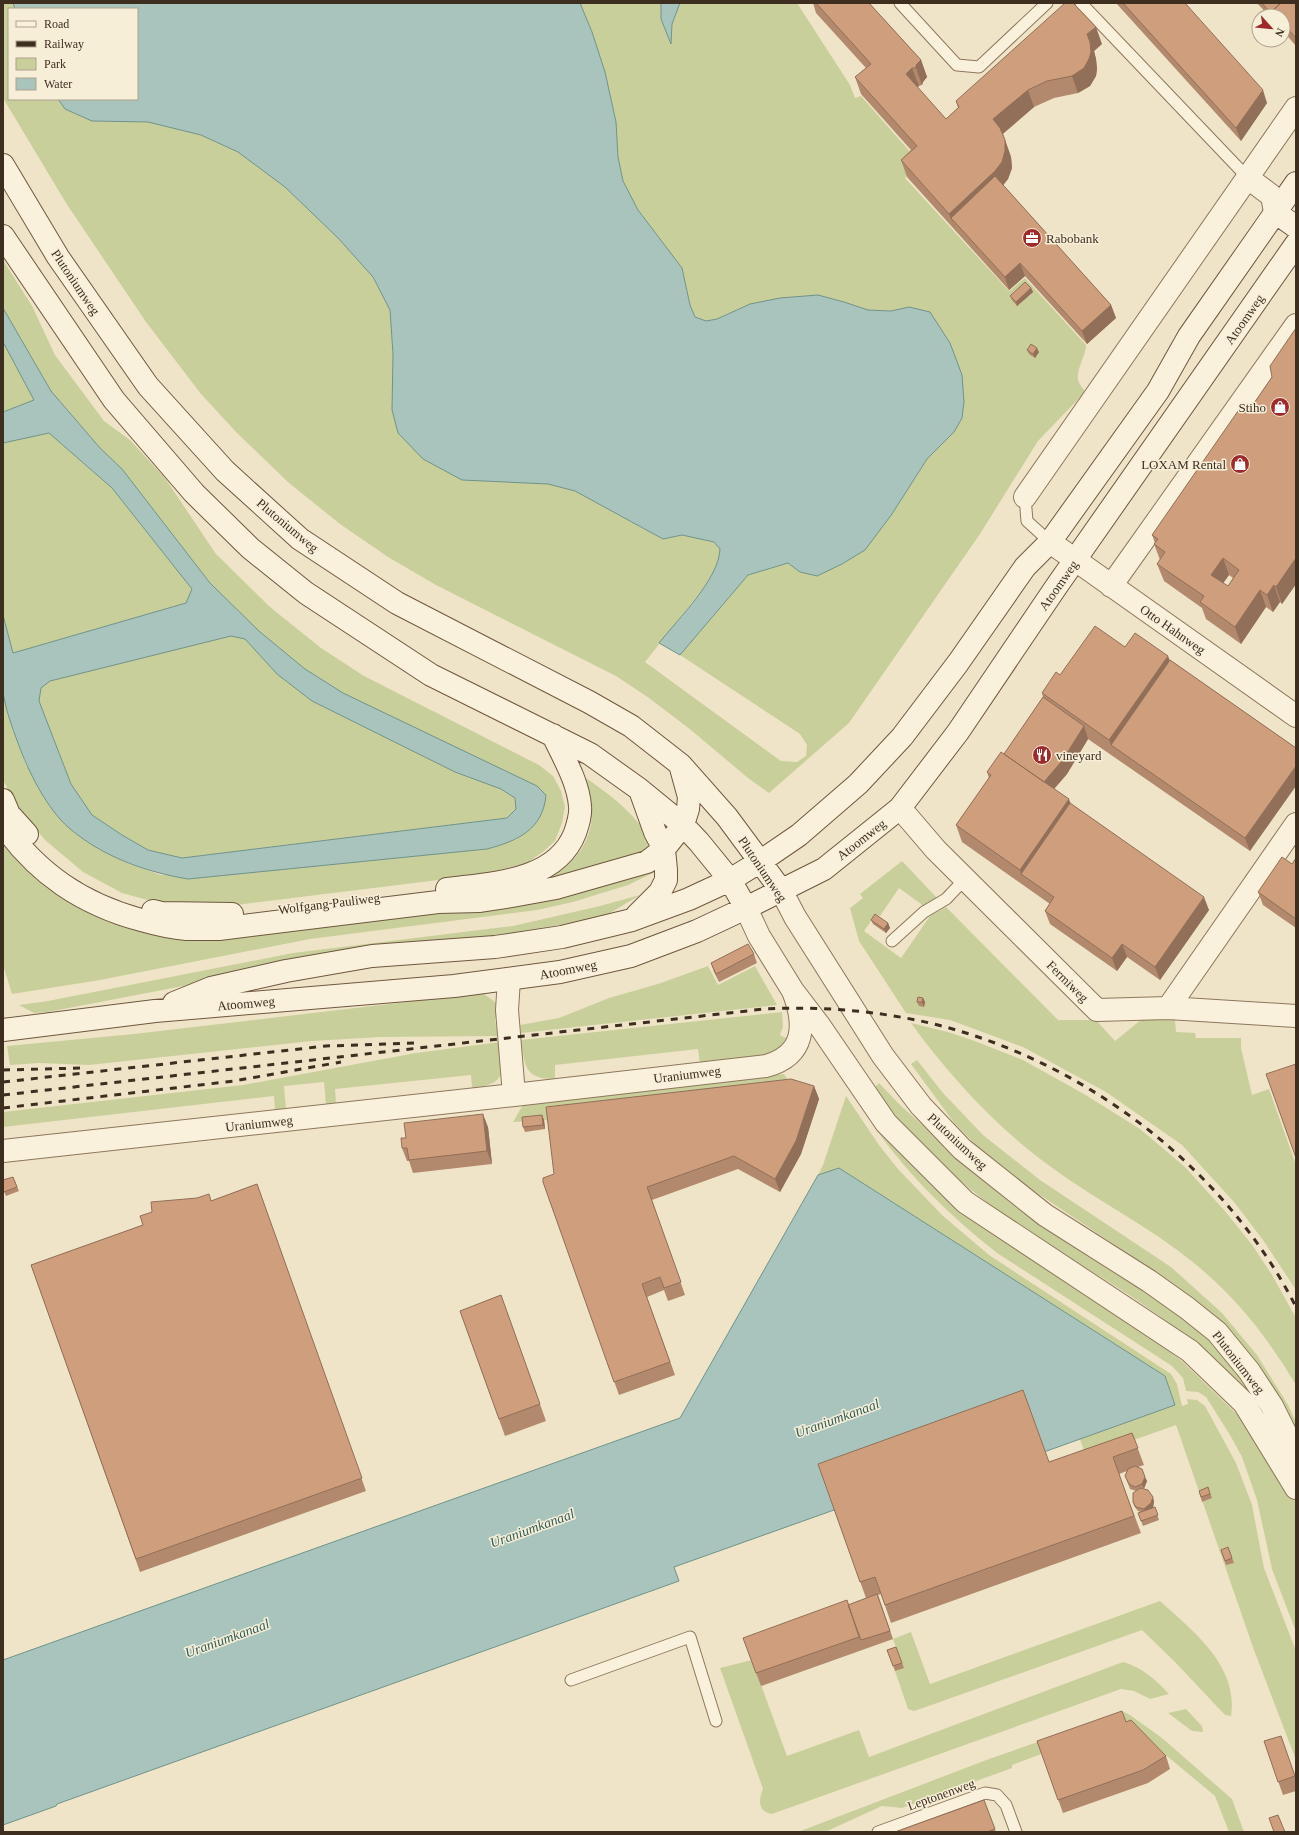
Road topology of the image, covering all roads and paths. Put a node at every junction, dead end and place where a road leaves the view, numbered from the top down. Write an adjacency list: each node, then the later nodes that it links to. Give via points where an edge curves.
1 (900, 3): 2 (lane, via 957,64 978,67)
2 (1047, 3)
3 (1081, 3): 6 (lane)
4 (1296, 108): 6 (street)
5 (3, 165): 19 (street, Plutoniumweg, via 58,257 148,386 225,471 294,534 397,603 631,726)
6 (1248, 178): 8 (street, via 1272,196); 13 (street)
7 (1296, 182): 8 (street, Atoomweg)
8 (1276, 212): 9 (street); 14 (street, Atoomweg, via 1189,336 1158,391)
9 (1296, 227)
10 (3, 236): 18 (street, Plutoniumweg, via 114,400 194,493 250,548 306,594 430,675)
11 (1296, 244): 15 (street, Atoomweg)
12 (1296, 325): 16 (street)
13 (1025, 497): 14 (lane, via 1027,521)
14 (1050, 542): 15 (street, Otto Hahnweg); 27 (street, Atoomweg, via 1026,567 902,738 858,784 799,835)
15 (1075, 560): 16 (street, Otto Hahnweg); 22 (street, Atoomweg, via 958,732)
16 (1112, 586): 17 (street, Otto Hahnweg)
17 (1296, 716)
18 (553, 735): 20 (street, Plutoniumweg, via 590,754); 21 (street, Wolfgang Pauliweg, via 568,767 580,807 573,838 565,850 541,868 514,880 236,914 161,913 121,902 86,885 50,860 9,814)
19 (681, 765): 25 (street, via 689,797); 27 (street, Plutoniumweg, via 727,817)
20 (639, 789): 25 (street, Plutoniumweg); 26 (street)
21 (3, 800)
22 (900, 808): 28 (street, Fermiweg); 30 (street, Atoomweg, via 824,869)
23 (1296, 824): 36 (street)
24 (3, 825): 26 (street, Wolfgang Pauliweg, via 18,846 51,877 77,895 120,915 184,929 219,928 438,902 512,896 556,888 646,862)
25 (683, 825): 26 (street, Wolfgang Pauliweg); 29 (street, Plutoniumweg)
26 (664, 849): 32 (street, via 666,880 660,892)
27 (761, 861): 29 (street, Atoomweg); 30 (street, Plutoniumweg)
28 (965, 879): 33 (lane, via 946,899 924,912); 36 (street, Fermiweg, via 1097,1010)
29 (730, 880): 31 (street, Plutoniumweg); 32 (street, Atoomweg)
30 (780, 890): 31 (street, Atoomweg); 42 (street, Plutoniumweg, via 794,917 883,1056 921,1106 962,1149 1040,1211 1149,1281 1216,1332 1249,1371 1272,1406)
31 (746, 908): 34 (street, Atoomweg, via 697,931 631,956 560,972); 35 (street, Plutoniumweg, via 759,936)
32 (632, 920): 37 (street, Atoomweg, via 562,936 510,944 372,956 286,971 211,988)
33 (892, 941)
34 (509, 979): 37 (street, Atoomweg); 40 (street, via 507,1010)
35 (793, 992): 40 (street, Uraniumweg, via 802,1022 797,1045 789,1054 773,1064); 43 (street, Plutoniumweg, via 819,1025 886,1123 925,1163 965,1202 1190,1351 1244,1403)
36 (1168, 1008): 38 (street, Fermiweg)
37 (155, 1011): 39 (street, Atoomweg)
38 (1296, 1016)
39 (4, 1028)
40 (514, 1095): 41 (street, Uraniumweg)
41 (3, 1151)
42 (1296, 1454)
43 (1296, 1488)
44 (571, 1680): 45 (lane, via 690,1637)
45 (716, 1721)
46 (878, 1832): 47 (lane, Leptonenweg, via 985,1793 997,1794 1006,1804)
47 (1016, 1832)

